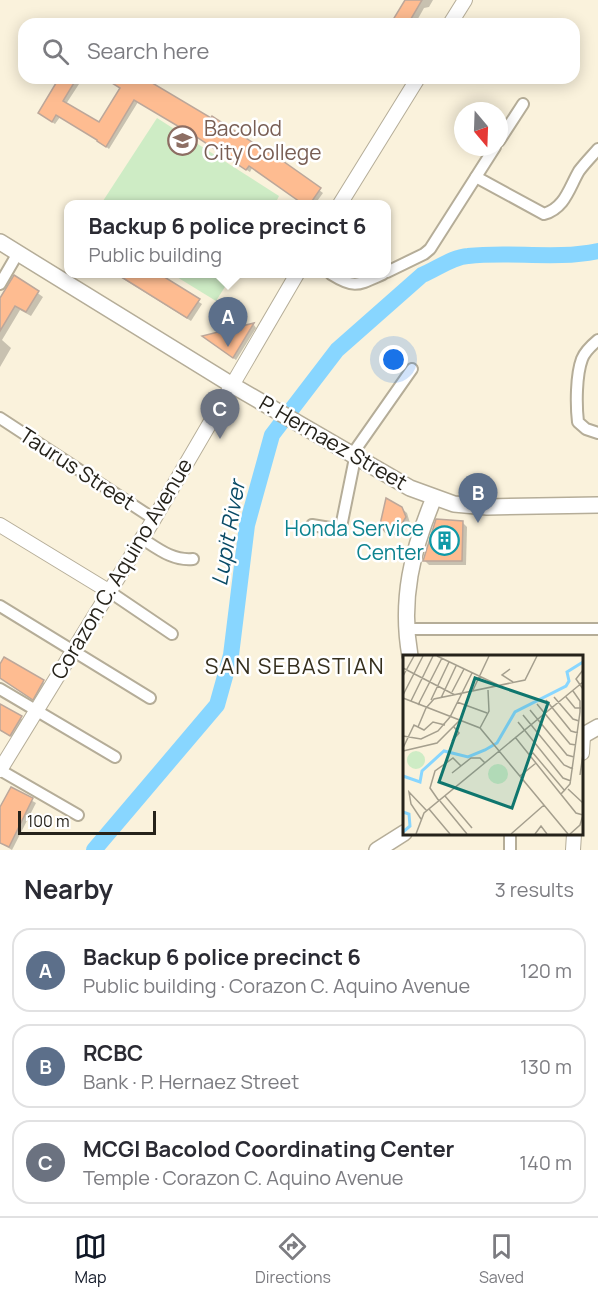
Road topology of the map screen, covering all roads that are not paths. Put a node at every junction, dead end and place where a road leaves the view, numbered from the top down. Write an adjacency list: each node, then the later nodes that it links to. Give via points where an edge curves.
1 (465, 0): 2 (street)
2 (454, 18)
3 (414, 84): 9 (street)
4 (523, 104): 5 (street)
5 (508, 127)
6 (598, 149): 8 (street, via 580,171 566,198 554,211 544,214)
7 (489, 156): 8 (street)
8 (476, 177): 12 (street, via 430,249)
9 (342, 200)
10 (0, 242): 11 (main road, P. Hernaez Street)
11 (18, 253): 16 (street); 19 (main road, P. Hernaez Street)
12 (391, 270)
13 (294, 278): 19 (street, Corazon C. Aquino Avenue)
14 (339, 278): 15 (street, via 356,285)
15 (373, 278)
16 (0, 284)
17 (598, 340): 21 (street, via 582,358 576,409 578,422)
18 (412, 369): 22 (street)
19 (232, 385): 22 (main road, P. Hernaez Street); 25 (street, Corazon C. Aquino Avenue)
20 (2, 424): 25 (street, Taurus Street)
21 (598, 434)
22 (353, 457): 23 (main road, P. Hernaez Street); 27 (street, via 341,527)
23 (434, 498): 24 (main road, P. Hernaez Street, via 487,507); 32 (main road, via 412,558)
24 (598, 504)
25 (154, 519): 28 (street, Corazon C. Aquino Avenue)
26 (0, 525): 30 (street)
27 (312, 525)
28 (141, 538): 29 (street, via 171,557); 30 (street, Corazon C. Aquino Avenue)
29 (193, 560)
30 (110, 592): 34 (street); 35 (street, Corazon C. Aquino Avenue)
31 (0, 606): 35 (street)
32 (407, 629): 33 (street); 36 (main road)
33 (598, 629)
34 (172, 634)
35 (73, 651): 38 (street); 39 (street, Corazon C. Aquino Avenue)
36 (410, 655)
37 (0, 689): 39 (street)
38 (150, 698)
39 (38, 712): 42 (street); 43 (street, Corazon C. Aquino Avenue)
40 (598, 727): 41 (main road)
41 (583, 735)
42 (115, 758)
43 (0, 770): 44 (street)
44 (78, 815)
45 (403, 834): 47 (main road)
46 (574, 835): 48 (street)
47 (385, 848)
48 (573, 850)

